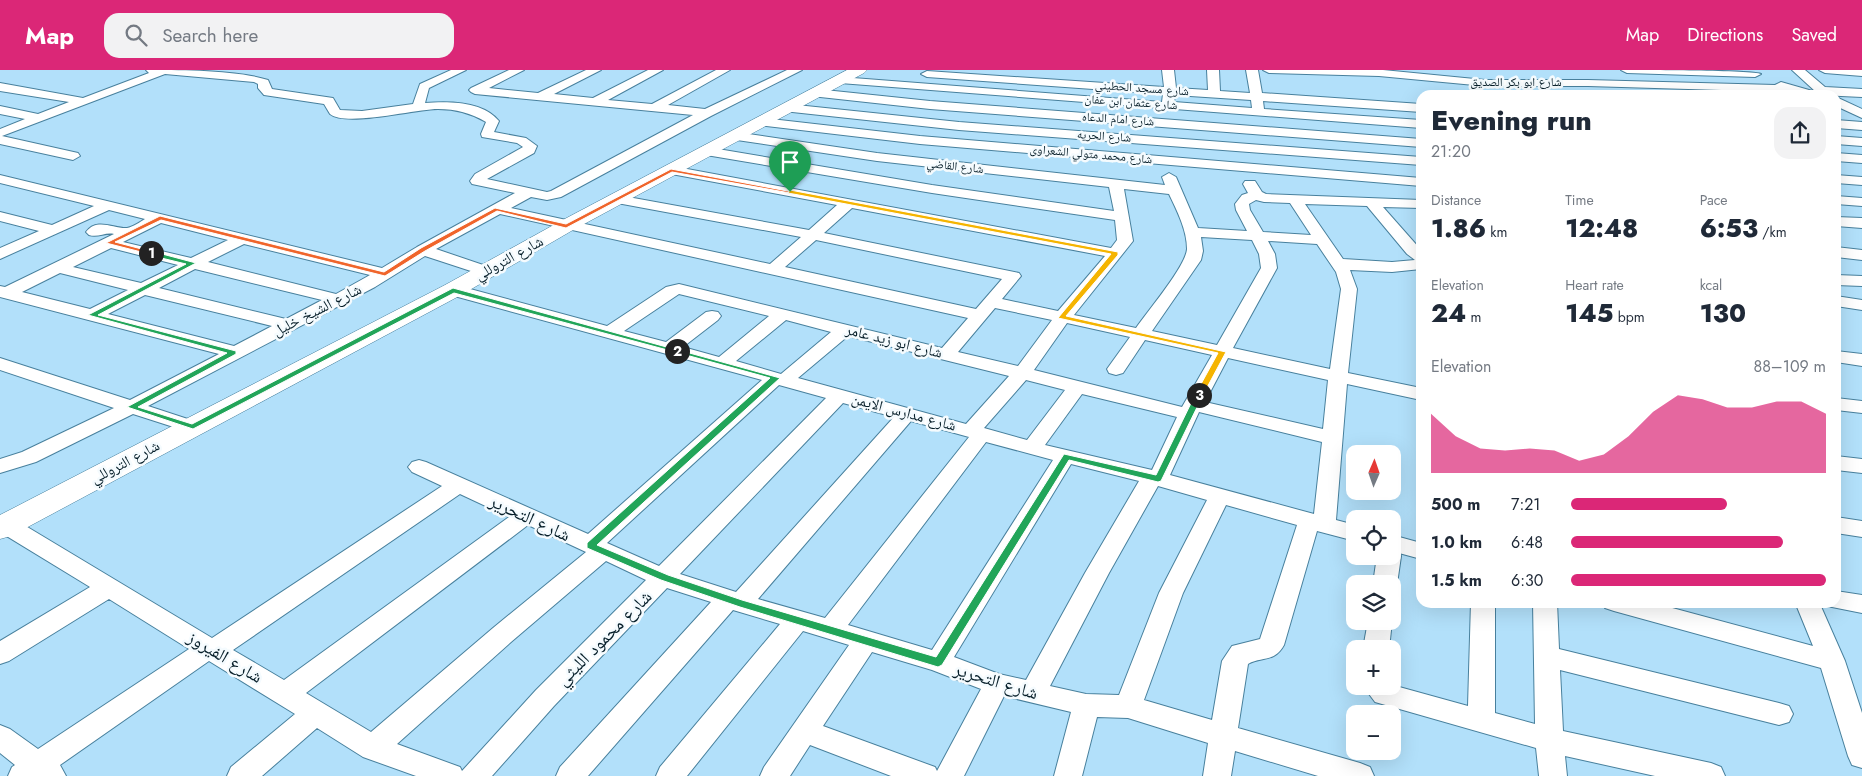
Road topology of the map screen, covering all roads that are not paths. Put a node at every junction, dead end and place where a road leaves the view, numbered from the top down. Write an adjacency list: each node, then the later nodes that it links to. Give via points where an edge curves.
1 (460, 70): 56 (street, via 424,86)
2 (518, 70): 49 (street, via 475,90)
3 (596, 70): 49 (street)
4 (657, 70): 52 (street)
5 (724, 70): 58 (street)
6 (796, 70): 63 (street)
7 (863, 70): 18 (street)
8 (1168, 70): 34 (street)
9 (1213, 70): 43 (street)
10 (1252, 70): 48 (street)
11 (1269, 70): 30 (street, شارع ابو بكر الصديق)
12 (1456, 70): 27 (street)
13 (1542, 70): 28 (street)
14 (1627, 70): 20 (street)
15 (1798, 70): 41 (street)
16 (1825, 70): 21 (street)
17 (160, 71): 50 (street); 56 (street, via 256,79 264,82 268,92 329,101 338,113 363,114)
18 (872, 71)
19 (1377, 72): 26 (street, شارع ابو بكر الصديق); 31 (street, شارع ابو بكر الصديق); 53 (street)
20 (1751, 72): 36 (street)
21 (1844, 72): 22 (street); 32 (street)
22 (1862, 73)
23 (920, 74): 25 (street, شارع مسجد الحطيني)
24 (849, 75): 42 (street, شارع عثمان ابن عفان); 44 (street, شارع التروللي)
25 (1024, 75): 34 (street, شارع مسجد الحطيني); 47 (street)
26 (1422, 77): 27 (street, شارع ابو بكر الصديق); 35 (street)
27 (1469, 82): 29 (street, شارع ابو بكر الصديق); 37 (street)
28 (1558, 82): 29 (street, شارع ابو بكر الصديق); 36 (street, شارع ابو بكر الصديق); 39 (street)
29 (1516, 83): 38 (street)
30 (1296, 84): 31 (street, شارع مسجد الحطيني); 31 (street, شارع ابو بكر الصديق); 48 (street, شارع مسجد الحطيني)
31 (1338, 86): 53 (street, شارع مسجد الحطيني)
32 (1862, 86)
33 (0, 87): 50 (street)
34 (1170, 89): 43 (street, شارع مسجد الحطيني); 54 (street)
35 (1428, 89)
36 (1794, 89): 40 (street)
37 (1475, 90)
38 (1522, 90)
39 (1568, 90)
40 (1800, 90)
41 (1816, 90)
42 (968, 91): 47 (street, شارع عثمان ابن عفان); 60 (street)
43 (1214, 92): 48 (street, شارع مسجد الحطيني)
44 (815, 93): 59 (street, شارع التروللي); 60 (street, شارع امام الدعاه)
45 (1841, 93): 46 (street)
46 (1862, 93)
47 (1019, 94): 54 (street, شارع عثمان ابن عفان)
48 (1256, 95): 62 (street)
49 (539, 96): 52 (street)
50 (84, 101): 64 (street)
51 (1862, 101): 55 (street)
52 (594, 102): 58 (street)
53 (1385, 104): 57 (street, شارع مسجد الحطيني); 65 (street)
54 (1168, 105): 62 (street, شارع عثمان ابن عفان); 67 (street)
55 (1842, 105)
56 (418, 107): 100 (street, via 474,109 493,121 487,134 529,144 529,150 477,180)
57 (1416, 107)
58 (654, 108): 63 (street)
59 (787, 108): 66 (street, شارع التروللي); 74 (street, شارع الحريه, via 959,126)
60 (960, 108): 67 (street, شارع امام الدعاه)
61 (0, 110): 64 (street)
62 (1259, 111): 65 (street, شارع عثمان ابن عفان)
63 (707, 113): 100 (street, via 556,194)
64 (38, 118): 71 (street)
65 (1391, 120): 68 (street, شارع عثمان ابن عفان); 75 (street)
66 (762, 122): 72 (street, شارع التروللي); 79 (street, شارع محمد متولي الشعراوى)
67 (1165, 123): 74 (street); 75 (street, شارع امام الدعاه)
68 (1416, 123)
69 (1841, 124): 70 (street)
70 (1862, 126)
71 (0, 133)
72 (735, 136): 81 (street, شارع التروللي); 88 (street, شارع القاضي)
73 (0, 140): 82 (street)
74 (1162, 140): 84 (street, شارع الحريه); 86 (street)
75 (1399, 140): 77 (street, شارع امام الدعاه); 84 (street)
76 (1841, 140): 78 (street)
77 (1416, 142)
78 (1862, 142)
79 (960, 144): 80 (street, شارع محمد متولي الشعراوى); 88 (street)
80 (1039, 150): 86 (street, شارع محمد متولي الشعراوى); 91 (street)
81 (706, 151): 90 (street, شارع التروللي); 98 (street)
82 (73, 156)
83 (1841, 157): 85 (street)
84 (1403, 159): 87 (street, شارع الحريه); 94 (street)
85 (1862, 159)
86 (1162, 160): 89 (street, شارع محمد متولي الشعراوى); 99 (street)
87 (1416, 160)
88 (951, 165): 91 (street, شارع القاضي)
89 (1239, 167): 94 (street, شارع محمد متولي الشعراوى); 101 (street)
90 (671, 170): 102 (street, شارع التروللي); 106 (street)
91 (1035, 174): 97 (street, شارع القاضي)
92 (0, 179): 109 (street)
93 (1841, 179): 96 (street)
94 (1407, 180): 95 (street, شارع محمد متولي الشعراوى)
95 (1416, 181)
96 (1862, 181)
97 (1116, 184): 99 (street, شارع القاضي); 114 (street)
98 (932, 189): 112 (street); 114 (street)
99 (1175, 190): 122 (street)
100 (527, 193): 110 (street, شارع الشيخ خليل)
101 (1256, 195): 103 (street); 125 (street, via 1247,198 1242,210)
102 (617, 199): 118 (street, شارع التروللي); 124 (street)
103 (1294, 199): 105 (street); 127 (street)
104 (1841, 200): 107 (street)
105 (1370, 201): 108 (street); 119 (street)
106 (849, 202): 112 (street); 124 (street)
107 (1862, 202)
108 (1416, 204)
109 (109, 205): 115 (street); 120 (street)
110 (497, 209): 118 (street); 129 (street, شارع الشيخ خليل)
111 (1416, 213): 119 (street)
112 (910, 214): 131 (street)
113 (0, 216): 120 (street)
114 (1122, 217): 131 (street, via 1126,237)
115 (160, 218): 123 (street); 126 (street)
116 (1841, 221): 117 (street)
117 (1862, 223)
118 (566, 226): 139 (street); 140 (street, شارع التروللي)
119 (1392, 226): 130 (street)
120 (53, 230): 133 (street)
121 (94, 232): 123 (street, via 106,228)
122 (1192, 232): 125 (street); 158 (street, via 1196,248 1193,260)
123 (130, 233): 128 (street)
124 (812, 235): 139 (street); 150 (street, via 1013,276)
125 (1257, 236): 127 (street); 161 (street, via 1267,254 1269,268)
126 (242, 239): 135 (street); 141 (street)
127 (1320, 240): 136 (street)
128 (109, 243): 135 (street); 138 (street)
129 (423, 250): 140 (street); 141 (street, شارع الشيخ خليل)
130 (1416, 252)
131 (1115, 253): 154 (street)
132 (1841, 253): 134 (street)
133 (0, 254)
134 (1862, 256)
135 (192, 263): 144 (street); 147 (street)
136 (1338, 264): 137 (street, via 1392,267); 169 (street, via 1348,280 1349,289)
137 (1416, 265)
138 (59, 268): 144 (street); 146 (street)
139 (774, 270): 150 (street)
140 (486, 271): 145 (street, شارع التروللي)
141 (385, 274): 147 (street, شارع الشيخ خليل)
142 (1841, 280): 143 (street)
143 (1862, 281)
144 (143, 289): 152 (street); 155 (street)
145 (453, 290): 157 (street, شارع مدارس الايمن); 179 (street, شارع التروللي)
146 (3, 292): 152 (street)
147 (337, 299): 155 (street, شارع الشيخ خليل)
148 (1841, 302): 149 (street)
149 (1862, 306)
150 (985, 309): 154 (street); 162 (street)
151 (783, 314): 156 (street, شارع ابو زيد عامر); 157 (street, شارع ابو زيد عامر, via 679,289); 165 (street)
152 (92, 315): 160 (street)
153 (712, 316): 159 (street)
154 (1062, 318): 158 (street); 168 (street)
155 (288, 325): 160 (street, شارع الشيخ خليل)
156 (845, 329): 162 (street, شارع ابو زيد عامر); 170 (street)
157 (609, 333): 159 (street, شارع مدارس الايمن)
158 (1141, 334): 161 (street); 167 (street)
159 (669, 349): 165 (street, شارع مدارس الايمن)
160 (234, 352): 175 (street, شارع الشيخ خليل)
161 (1222, 352): 169 (street); 177 (street)
162 (947, 354): 168 (street, شارع ابو زيد عامر)
163 (1841, 357): 164 (street)
164 (1862, 360)
165 (722, 363): 170 (street, شارع مدارس الايمن)
166 (0, 364): 175 (street)
167 (1116, 369)
168 (1023, 372): 171 (street, شارع ابو زيد عامر); 180 (street)
169 (1338, 376): 172 (street); 181 (street)
170 (780, 379): 173 (street, شارع مدارس الايمن); 198 (street)
171 (1078, 386): 177 (street, شارع ابو زيد عامر); 182 (street)
172 (1416, 393)
173 (840, 395): 178 (street, شارع مدارس الايمن); 200 (street, شارع محمود الليثي)
174 (1841, 405): 176 (street)
175 (131, 407): 179 (street); 185 (street, شارع الشيخ خليل, via 29,457)
176 (1862, 407)
177 (1191, 409): 181 (street, شارع ابو زيد عامر); 188 (street)
178 (908, 413): 180 (street, شارع مدارس الايمن); 202 (street)
179 (193, 427): 194 (street, شارع التروللي)
180 (977, 432): 182 (street, شارع مدارس الايمن); 211 (street)
181 (1333, 438): 192 (street)
182 (1032, 448): 183 (street, شارع مدارس الايمن)
183 (1066, 456): 188 (street, شارع مدارس الايمن); 217 (street)
184 (1841, 464): 186 (street)
185 (0, 466)
186 (1862, 466)
187 (419, 467): 189 (street, شارع التحرير)
188 (1155, 478): 190 (street, شارع مدارس الايمن); 219 (street, via 1097,573)
189 (458, 485): 191 (street, شارع التحرير); 213 (street)
190 (1220, 496): 192 (street, شارع مدارس الايمن); 224 (street, via 1171,593)
191 (525, 516): 198 (street, شارع التحرير); 220 (street)
192 (1317, 523): 196 (street, شارع مدارس الايمن); 229 (street, via 1271,645 1264,650 1247,651 1236,656)
193 (1841, 525): 195 (street)
194 (3, 526): 201 (street, شارع الفيروز)
195 (1862, 529)
196 (1346, 531)
197 (1401, 545): 199 (street)
198 (597, 548): 200 (street, شارع التحرير); 232 (street)
199 (1416, 550)
200 (664, 578): 202 (street, شارع التحرير); 238 (street, شارع محمود الليثي, via 545,698)
201 (109, 587): 213 (street, شارع الفيروز); 214 (street)
202 (734, 601): 210 (street, شارع التحرير); 239 (street)
203 (1841, 601): 204 (street)
204 (1862, 604)
205 (1483, 608): 227 (street)
206 (1545, 608): 215 (street)
207 (1656, 608): 209 (street)
208 (1810, 608): 216 (street)
209 (1684, 612): 216 (street)
210 (797, 620): 211 (street, شارع التحرير); 240 (street)
211 (830, 630): 212 (street, شارع التحرير)
212 (866, 641): 217 (street, شارع التحرير); 228 (street)
213 (211, 649): 220 (street, شارع الفيروز); 234 (street)
214 (0, 654)
215 (1547, 656): 226 (street); 231 (street)
216 (1832, 661): 222 (street)
217 (938, 662): 218 (street, شارع التحرير)
218 (997, 684): 219 (street, شارع التحرير); 243 (street)
219 (1033, 693): 223 (street, شارع التحرير)
220 (285, 694): 225 (street, شارع الفيروز)
221 (1388, 695): 227 (street)
222 (1852, 697): 233 (street)
223 (1086, 705): 224 (street, شارع التحرير); 244 (street)
224 (1128, 708): 229 (street, شارع التحرير)
225 (316, 713): 232 (street, شارع الفيروز); 236 (street)
226 (1779, 714)
227 (1481, 721): 231 (street)
228 (804, 731): 241 (street); 242 (street)
229 (1224, 736): 235 (street, شارع التحرير); 245 (street)
230 (0, 737): 234 (street)
231 (1549, 740): 246 (street); 247 (street)
232 (373, 748): 237 (street, شارع الفيروز)
233 (1862, 756)
234 (37, 772)
235 (1349, 774)
236 (241, 776)
237 (450, 776)
238 (474, 776)
239 (570, 776)
240 (670, 776)
241 (774, 776)
242 (925, 776)
243 (949, 776)
244 (1068, 776)
245 (1217, 776)
246 (1553, 776)
247 (1711, 776)

